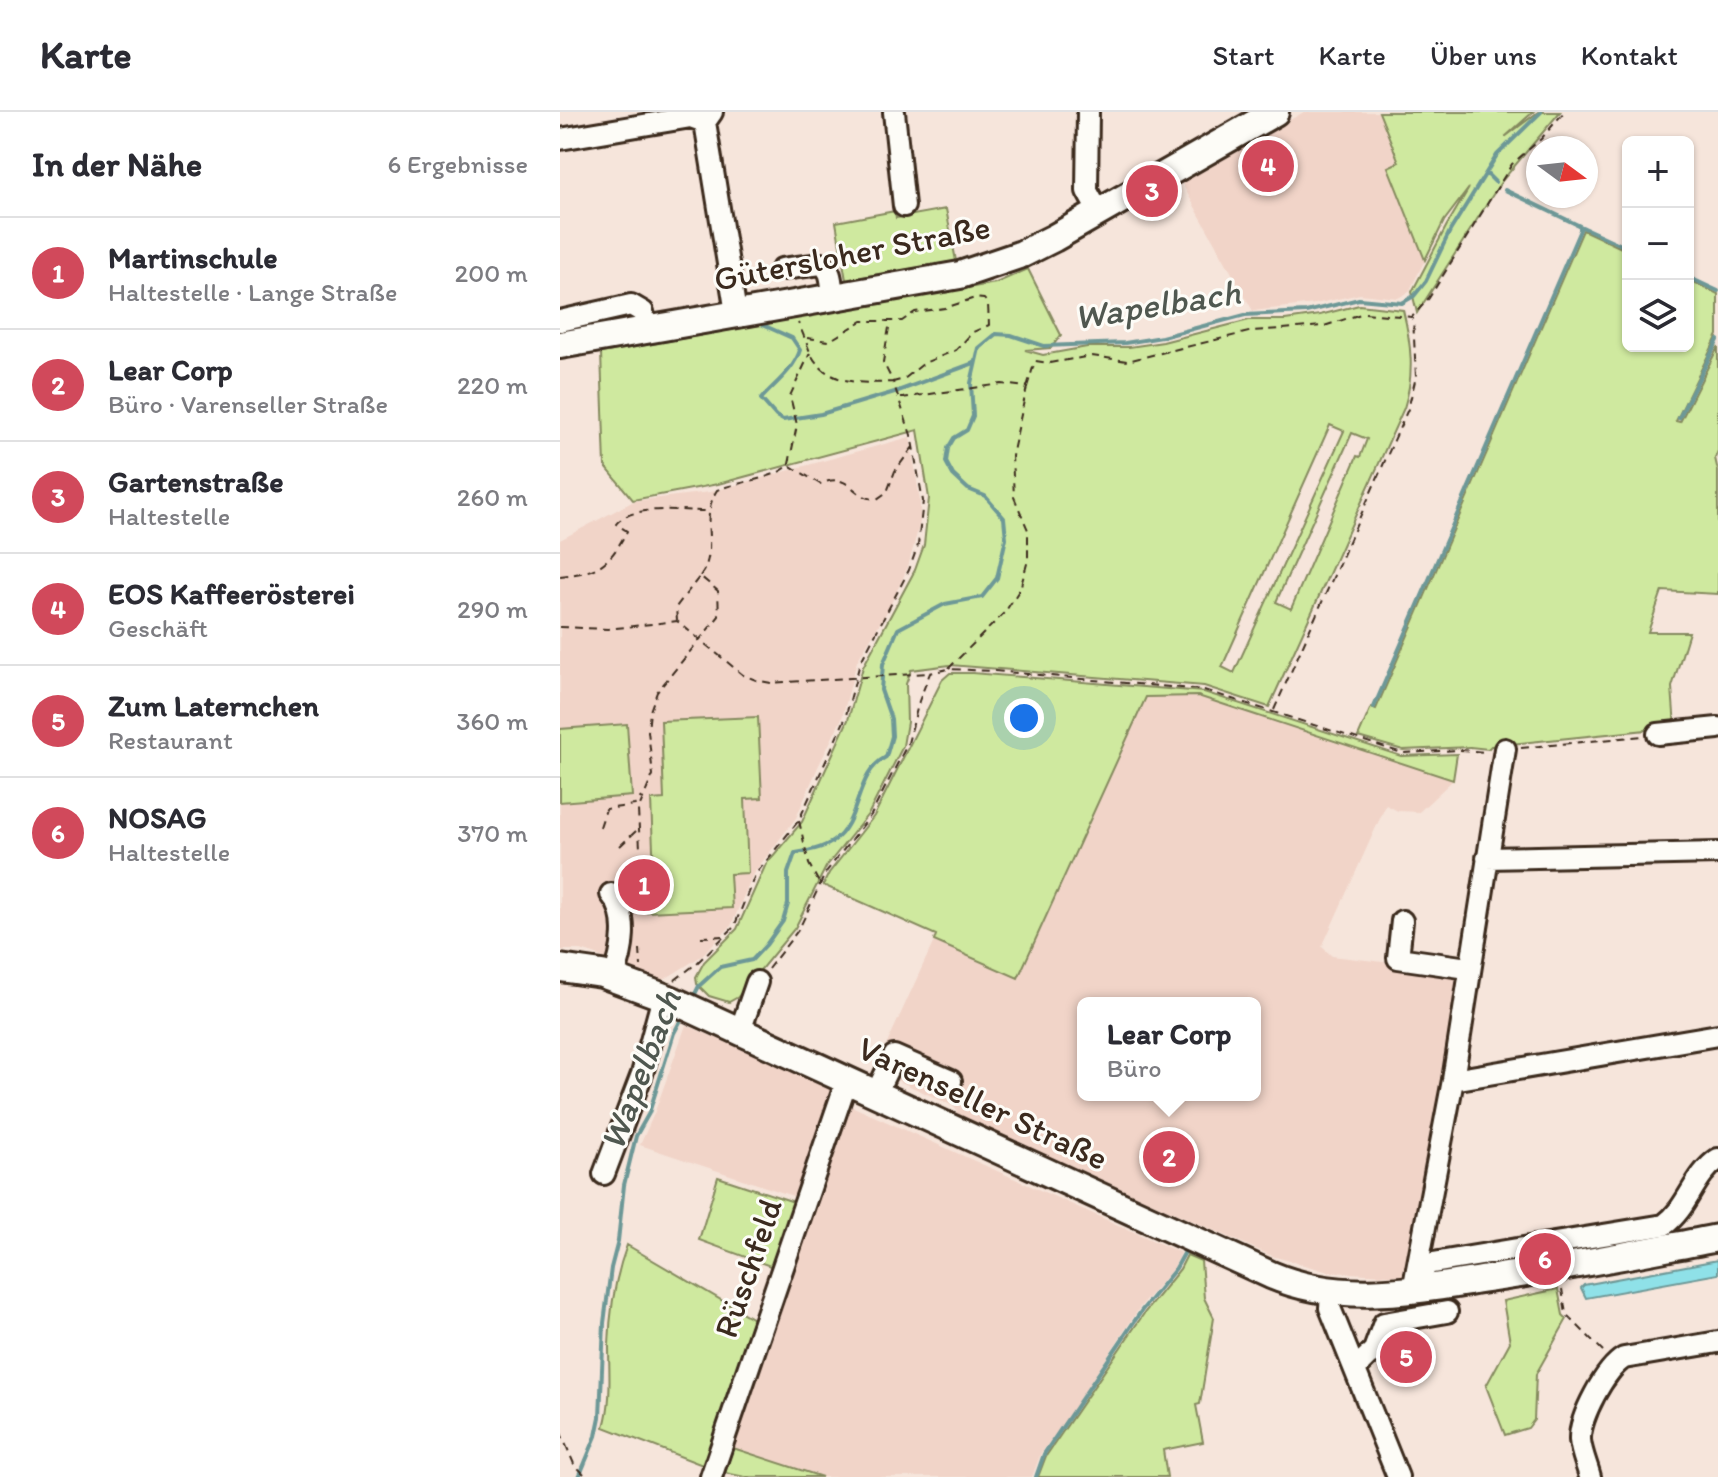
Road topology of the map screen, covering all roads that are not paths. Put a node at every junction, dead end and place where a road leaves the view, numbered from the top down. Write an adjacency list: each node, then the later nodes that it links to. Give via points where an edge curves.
1 (894, 112): 6 (street)
2 (1088, 112): 7 (street, via 1087,191)
3 (1275, 112): 7 (main road, Gütersloher Straße)
4 (711, 114): 5 (street); 10 (street)
5 (560, 139)
6 (904, 206)
7 (1099, 213): 9 (main road, Gütersloher Straße, via 1022,254 960,275)
8 (782, 269): 9 (street, via 825,265)
9 (833, 297): 10 (main road, Gütersloher Straße)
10 (736, 313): 12 (main road, Gütersloher Straße)
11 (560, 321): 12 (street, via 631,305 643,312)
12 (647, 329): 13 (main road, Gütersloher Straße)
13 (560, 345)
14 (1718, 728): 15 (street)
15 (1658, 734)
16 (1505, 749): 18 (street)
17 (1718, 853): 18 (street)
18 (1487, 858): 22 (street)
19 (611, 894): 23 (street, via 619,904 622,940)
20 (1402, 921): 22 (street, via 1398,958)
21 (560, 968): 23 (main road, Varenseller Straße)
22 (1468, 968): 29 (street)
23 (613, 978): 25 (main road, Varenseller Straße)
24 (757, 982): 26 (street)
25 (668, 998): 26 (main road, Varenseller Straße); 33 (street)
26 (740, 1031): 28 (main road, Varenseller Straße)
27 (1718, 1035): 29 (street)
28 (847, 1080): 31 (main road, Varenseller Straße); 40 (street, Rüschfeld)
29 (1453, 1080): 35 (street)
30 (951, 1081): 31 (street, via 894,1056)
31 (876, 1093): 36 (main road, Varenseller Straße, via 1279,1279)
32 (1718, 1159): 35 (street, via 1704,1169 1677,1216 1664,1225 1427,1264)
33 (604, 1174)
34 (1718, 1238): 35 (main road, Varenseller Straße, via 1572,1267)
35 (1413, 1290): 36 (main road, Varenseller Straße)
36 (1331, 1293): 39 (street, via 1330,1308)
37 (1447, 1312): 39 (street, via 1384,1323 1374,1350)
38 (1718, 1342): 42 (street, via 1615,1363 1581,1429)
39 (1355, 1369): 41 (street)
40 (711, 1477)
41 (1398, 1477)
42 (1590, 1477)

